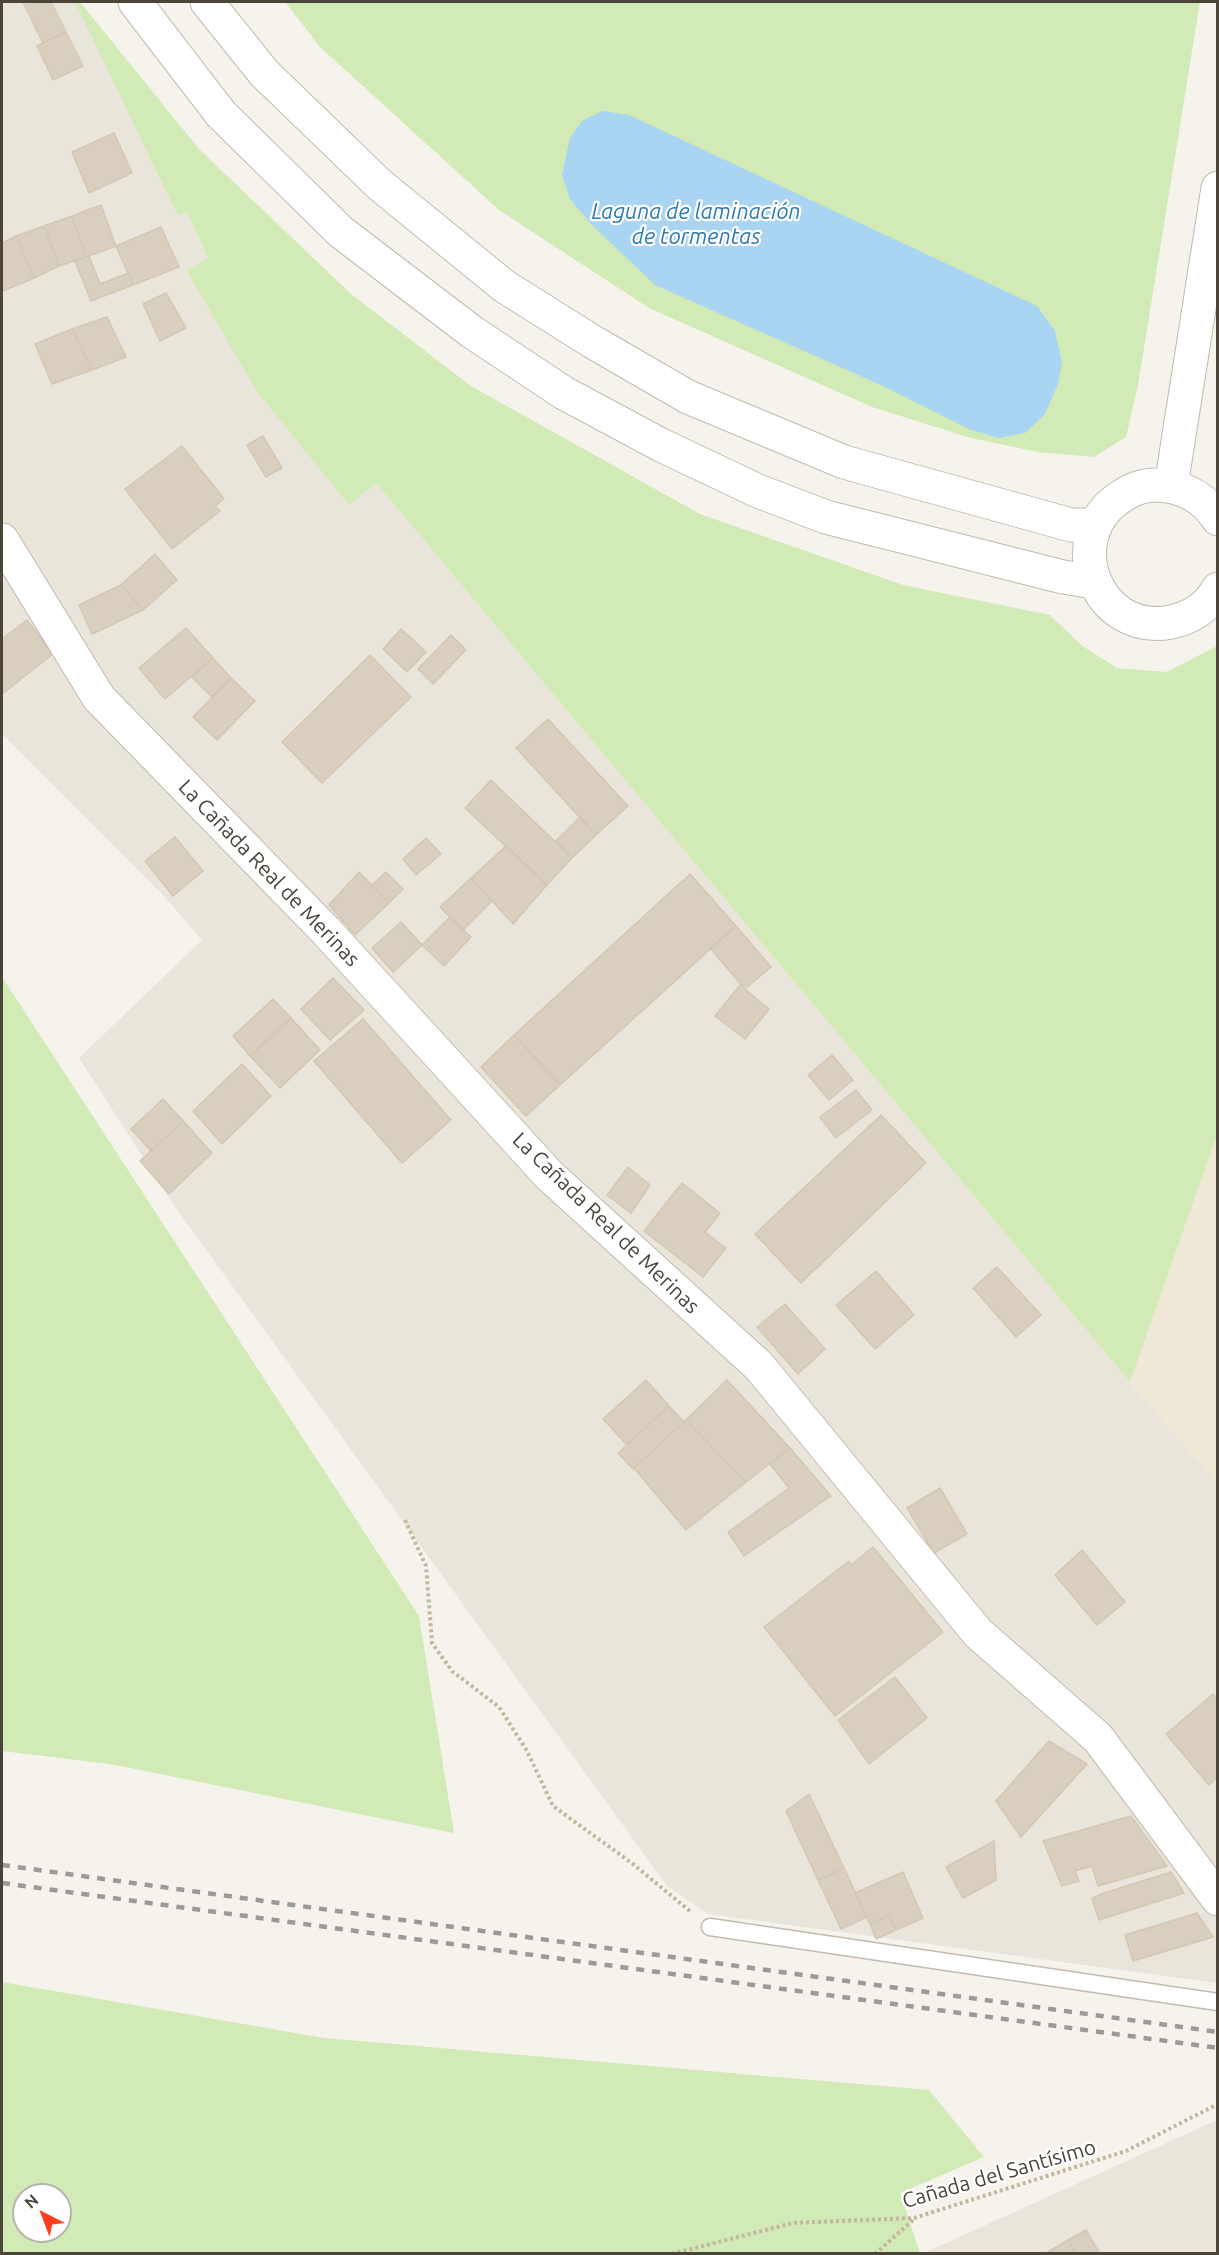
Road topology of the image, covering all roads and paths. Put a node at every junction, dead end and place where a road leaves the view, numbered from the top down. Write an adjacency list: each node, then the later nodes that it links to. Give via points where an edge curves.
1 (135, 2): 8 (street, via 221,114 341,232 472,332 564,393 661,445 826,517)
2 (207, 2): 6 (street, via 264,74 380,186 504,286 593,342 688,397 844,462 1071,525)
3 (1218, 188): 4 (street)
4 (1171, 486): 5 (street, via 1199,499); 6 (street, via 1153,485 1127,492 1106,508)
5 (1218, 519)
6 (1096, 525): 8 (street, via 1089,563)
7 (2, 540): 11 (street, La Cañada Real de Merinas, via 99,698 326,931 549,1175 759,1366 978,1633 1098,1738)
8 (1094, 582): 9 (street, via 1105,600 1121,614 1161,624 1182,620 1200,610)
9 (1217, 592)
10 (405, 1520): 12 (path, via 426,1566 432,1643 452,1671 499,1707 527,1751 553,1806)
11 (1218, 1899)
12 (710, 1927): 13 (lane)
13 (1218, 2002)
14 (1218, 2104): 15 (path, Cañada del Santísimo, via 1126,2151)
15 (914, 2218): 16 (path, Cañada del Santísimo, via 793,2223); 17 (path)
16 (672, 2253)
17 (875, 2253)

